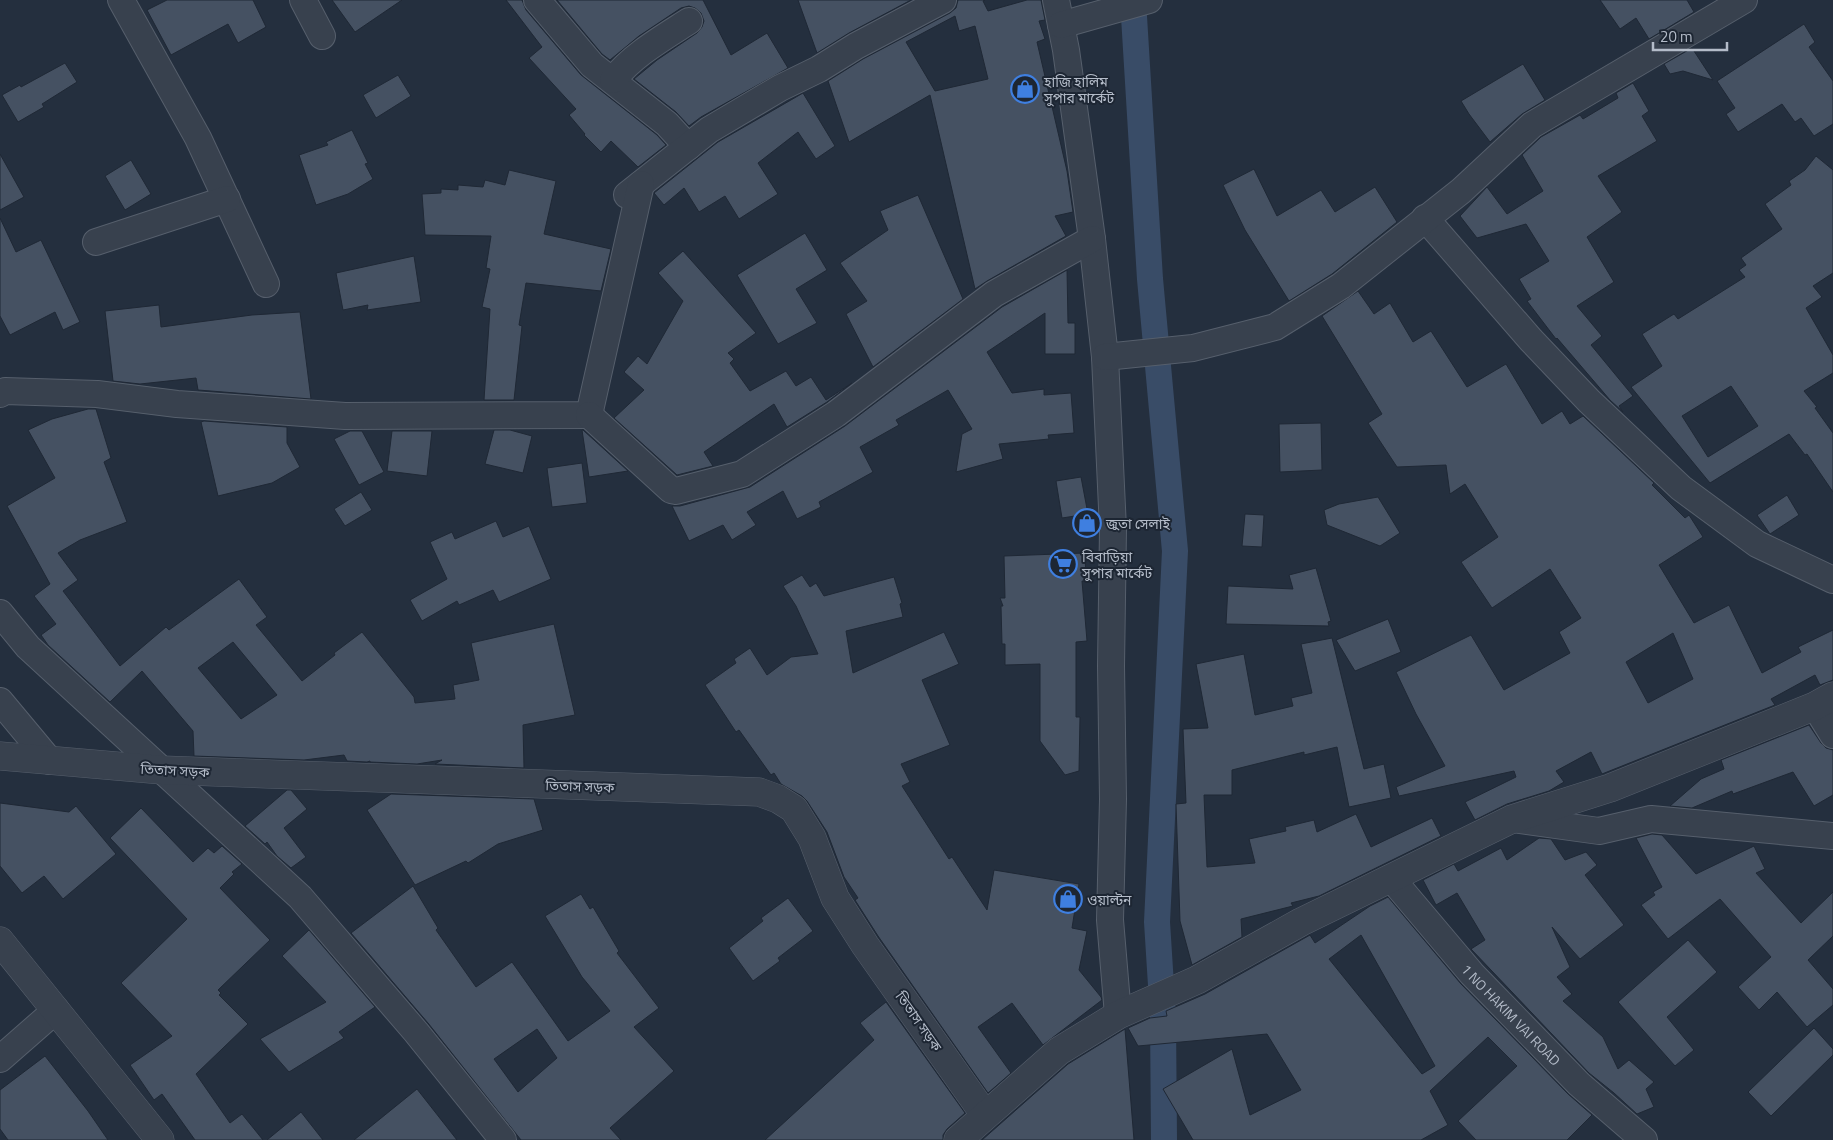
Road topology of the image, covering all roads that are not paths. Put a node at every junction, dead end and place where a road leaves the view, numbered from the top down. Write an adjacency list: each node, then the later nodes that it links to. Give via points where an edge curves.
1 (121, 0): 13 (street, via 198,138)
2 (303, 0): 10 (street)
3 (537, 0): 11 (street, via 592,65)
4 (943, 0): 12 (street, via 780,88 709,130)
5 (1056, 0): 9 (street)
6 (1149, 0): 9 (street)
7 (1744, 0): 14 (street, via 1532,125 1461,191)
8 (689, 21): 11 (street, via 624,65)
9 (1061, 25): 15 (street)
10 (322, 36)
11 (613, 80): 12 (street, via 667,124)
12 (688, 147): 20 (street, via 633,191)
13 (227, 199): 16 (street); 17 (street)
14 (1425, 218): 18 (street, via 1342,286 1275,327 1193,348); 21 (street, via 1563,374 1681,488 1757,544)
15 (1092, 238): 18 (street); 20 (street, via 994,294 836,414 742,474 671,490)
16 (96, 242)
17 (266, 284)
18 (1105, 357): 34 (street, via 1113,529 1110,920)
19 (0, 394): 20 (street, via 5,391 97,394 177,404 345,416)
20 (589, 414)
21 (1833, 580)
22 (0, 613): 28 (street, via 28,647)
23 (0, 701): 27 (street)
24 (1824, 701): 25 (street); 29 (street, via 1610,788)
25 (1833, 735)
26 (0, 756): 27 (street, তিতাস সড়ক)
27 (50, 761): 28 (street, তিতাস সড়ক)
28 (162, 770): 36 (street, তিতাস সড়ক, via 759,792 778,799 794,810 812,838 835,898); 38 (street, via 300,897)
29 (1512, 819): 30 (street, via 1599,831 1651,819); 31 (street)
30 (1833, 836)
31 (1391, 878): 34 (street, via 1301,922 1197,980); 40 (street, 1 NO HAKIM VAI ROAD, via 1472,974 1578,1084)
32 (0, 941): 33 (street)
33 (56, 1010): 35 (street); 37 (street)
34 (1129, 1010): 36 (street, via 1058,1052)
35 (0, 1059)
36 (985, 1115): 39 (street)
37 (160, 1140)
38 (503, 1140)
39 (958, 1140)
40 (1644, 1140)

